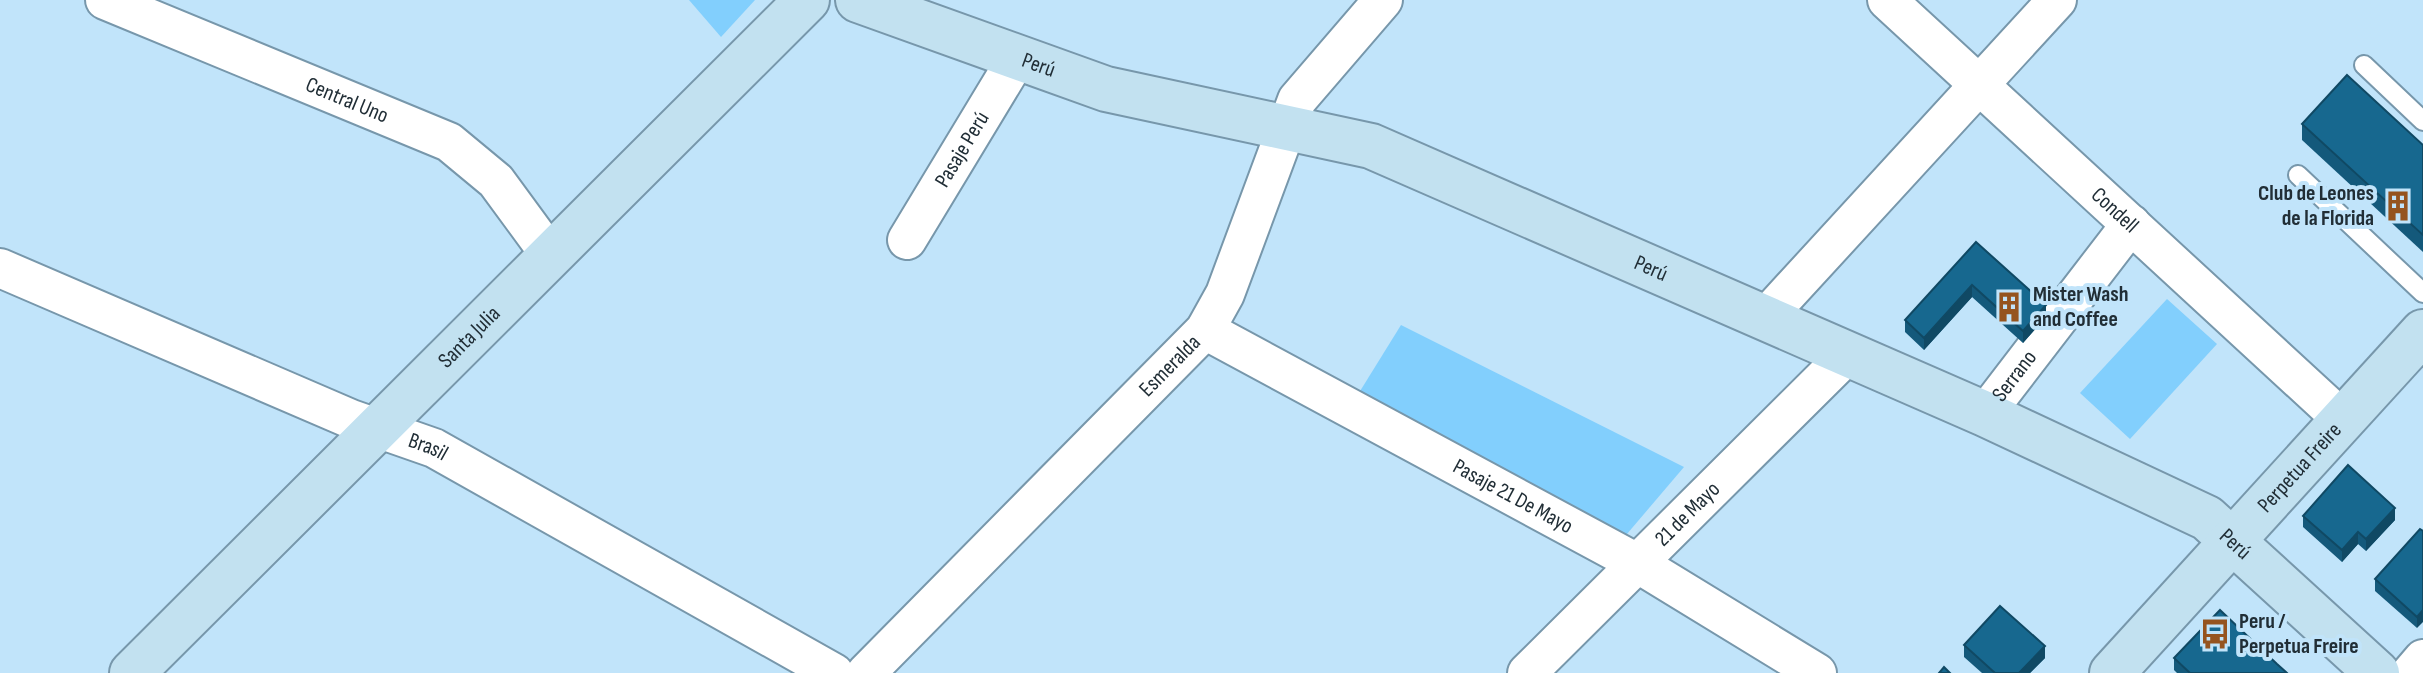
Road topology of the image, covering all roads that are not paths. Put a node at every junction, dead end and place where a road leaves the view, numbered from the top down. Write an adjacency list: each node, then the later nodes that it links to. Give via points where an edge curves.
1 (105, 0): 15 (street, Central Uno, via 449,142 496,181)
2 (807, 0): 15 (street, Santa Julia)
3 (858, 0): 7 (street, Perú)
4 (1383, 0): 11 (street, Esmeralda, via 1311,79)
5 (1887, 0): 9 (street, Condell)
6 (2057, 0): 9 (street)
7 (1017, 58): 11 (street, Perú, via 1151,101); 14 (street, Pasaje Perú)
8 (2364, 65): 10 (lane)
9 (1979, 85): 13 (street, Condell); 18 (street)
10 (2423, 121)
11 (1284, 127): 18 (street, Perú, via 1407,160); 19 (street, Esmeralda, via 1225,294)
12 (2298, 175): 17 (lane)
13 (2131, 224): 22 (street, Serrano); 23 (street, Condell)
14 (907, 240)
15 (551, 256): 24 (street, Santa Julia)
16 (0, 268): 24 (street, Brasil)
17 (2423, 293)
18 (1765, 318): 21 (street, Perú)
19 (1205, 330): 26 (street, Pasaje 21 De Mayo); 30 (street, Esmeralda)
20 (2423, 332): 23 (street, Perpetua Freire)
21 (1848, 354): 22 (street, Perú); 26 (street, 21 de Mayo)
22 (1985, 414): 25 (street, Perú, via 2177,502 2207,518)
23 (2343, 420): 25 (street, Perpetua Freire)
24 (378, 427): 28 (street, Santa Julia); 29 (street, Brasil, via 434,448)
25 (2233, 541): 33 (street, Perpetua Freire); 34 (street, Perú)
26 (1637, 563): 31 (street, 21 de Mayo); 32 (street, Pasaje 21 De Mayo)
27 (2423, 659): 35 (street)
28 (132, 673)
29 (834, 673)
30 (866, 673)
31 (1527, 673)
32 (1817, 673)
33 (2112, 673)
34 (2377, 673)
35 (2411, 673)

